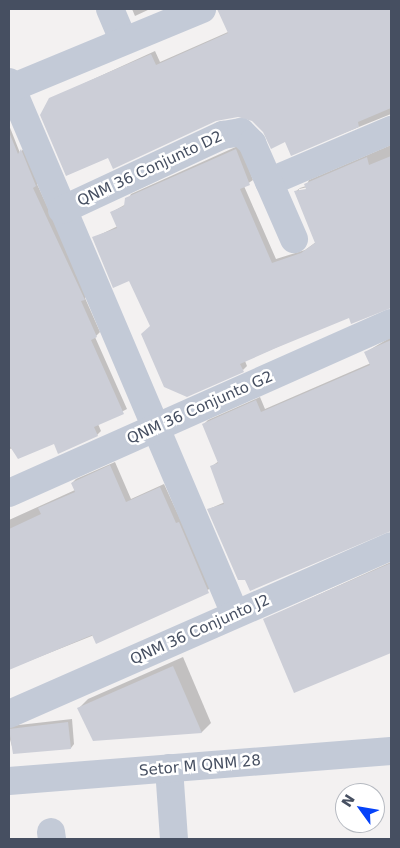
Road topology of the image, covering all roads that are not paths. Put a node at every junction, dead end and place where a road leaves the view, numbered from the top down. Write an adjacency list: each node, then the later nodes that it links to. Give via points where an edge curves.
1 (110, 9): 3 (street)
2 (202, 9): 3 (street)
3 (123, 40): 4 (street)
4 (10, 87): 7 (street)
5 (391, 130): 6 (street)
6 (269, 182): 7 (street, QNM 36 Conjunto D2, via 252,143 241,132 232,131); 8 (street, QNM 36 Conjunto D2)
7 (62, 210): 10 (street)
8 (294, 239)
9 (391, 323): 10 (street, QNM 36 Conjunto G2)
10 (156, 428): 11 (street, QNM 36 Conjunto G2); 13 (street)
11 (9, 493)
12 (391, 546): 13 (street, QNM 36 Conjunto J2)
13 (236, 614): 14 (street, QNM 36 Conjunto J2)
14 (9, 714)
15 (391, 750): 16 (street, Setor M QNM 28)
16 (169, 768): 17 (street, Setor M QNM 28); 18 (street)
17 (9, 781)
18 (174, 839)

